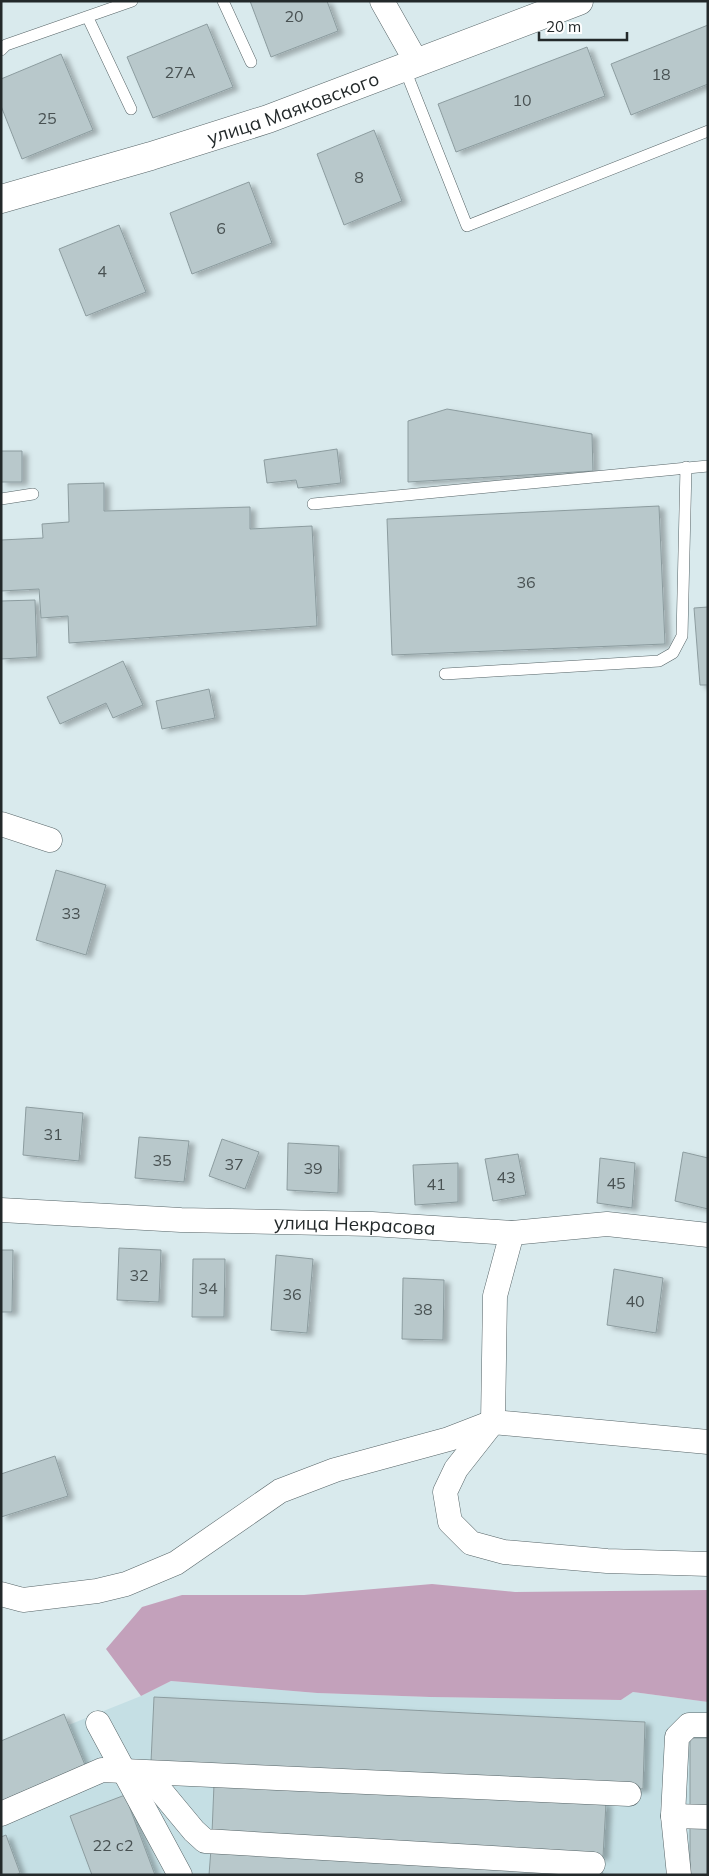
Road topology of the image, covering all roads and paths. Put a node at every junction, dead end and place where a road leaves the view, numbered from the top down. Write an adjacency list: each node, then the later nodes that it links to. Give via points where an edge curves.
1 (132, 1): 5 (lane)
2 (223, 1): 8 (lane)
3 (382, 1): 9 (street)
4 (579, 1): 9 (main road, улица Маяковского)
5 (118, 4): 6 (lane)
6 (88, 18): 7 (lane, via 6,45); 10 (lane)
7 (1, 50)
8 (251, 62)
9 (411, 65): 11 (lane, via 467,226); 12 (main road, улица Маяковского, via 268,119)
10 (131, 109)
11 (708, 131)
12 (1, 199)
13 (708, 466): 14 (lane)
14 (686, 467): 17 (lane); 18 (lane, via 682,636 673,653 659,661)
15 (33, 494): 16 (lane)
16 (1, 499)
17 (313, 504)
18 (445, 674)
19 (1, 824): 20 (street)
20 (50, 840)
21 (1, 1210): 22 (street, улица Некрасова, via 181,1220 372,1224)
22 (512, 1233): 23 (street, улица Некрасова, via 607,1224); 24 (street, via 495,1296)
23 (708, 1235)
24 (494, 1422): 25 (street); 26 (street, via 456,1469 445,1492 450,1522 471,1543 504,1552); 27 (street, via 449,1439 335,1470 280,1491 176,1563 126,1584 23,1600)
25 (708, 1442)
26 (708, 1564)
27 (1, 1594)
28 (98, 1722): 30 (street)
29 (708, 1726): 33 (street, via 689,1725 677,1737)
30 (122, 1770): 31 (street); 32 (street, via 102,1770); 35 (street, via 160,1790 205,1841); 36 (street)
31 (630, 1794)
32 (1, 1814)
33 (673, 1816): 34 (street); 37 (street)
34 (708, 1817)
35 (594, 1864)
36 (180, 1875)
37 (679, 1875)

